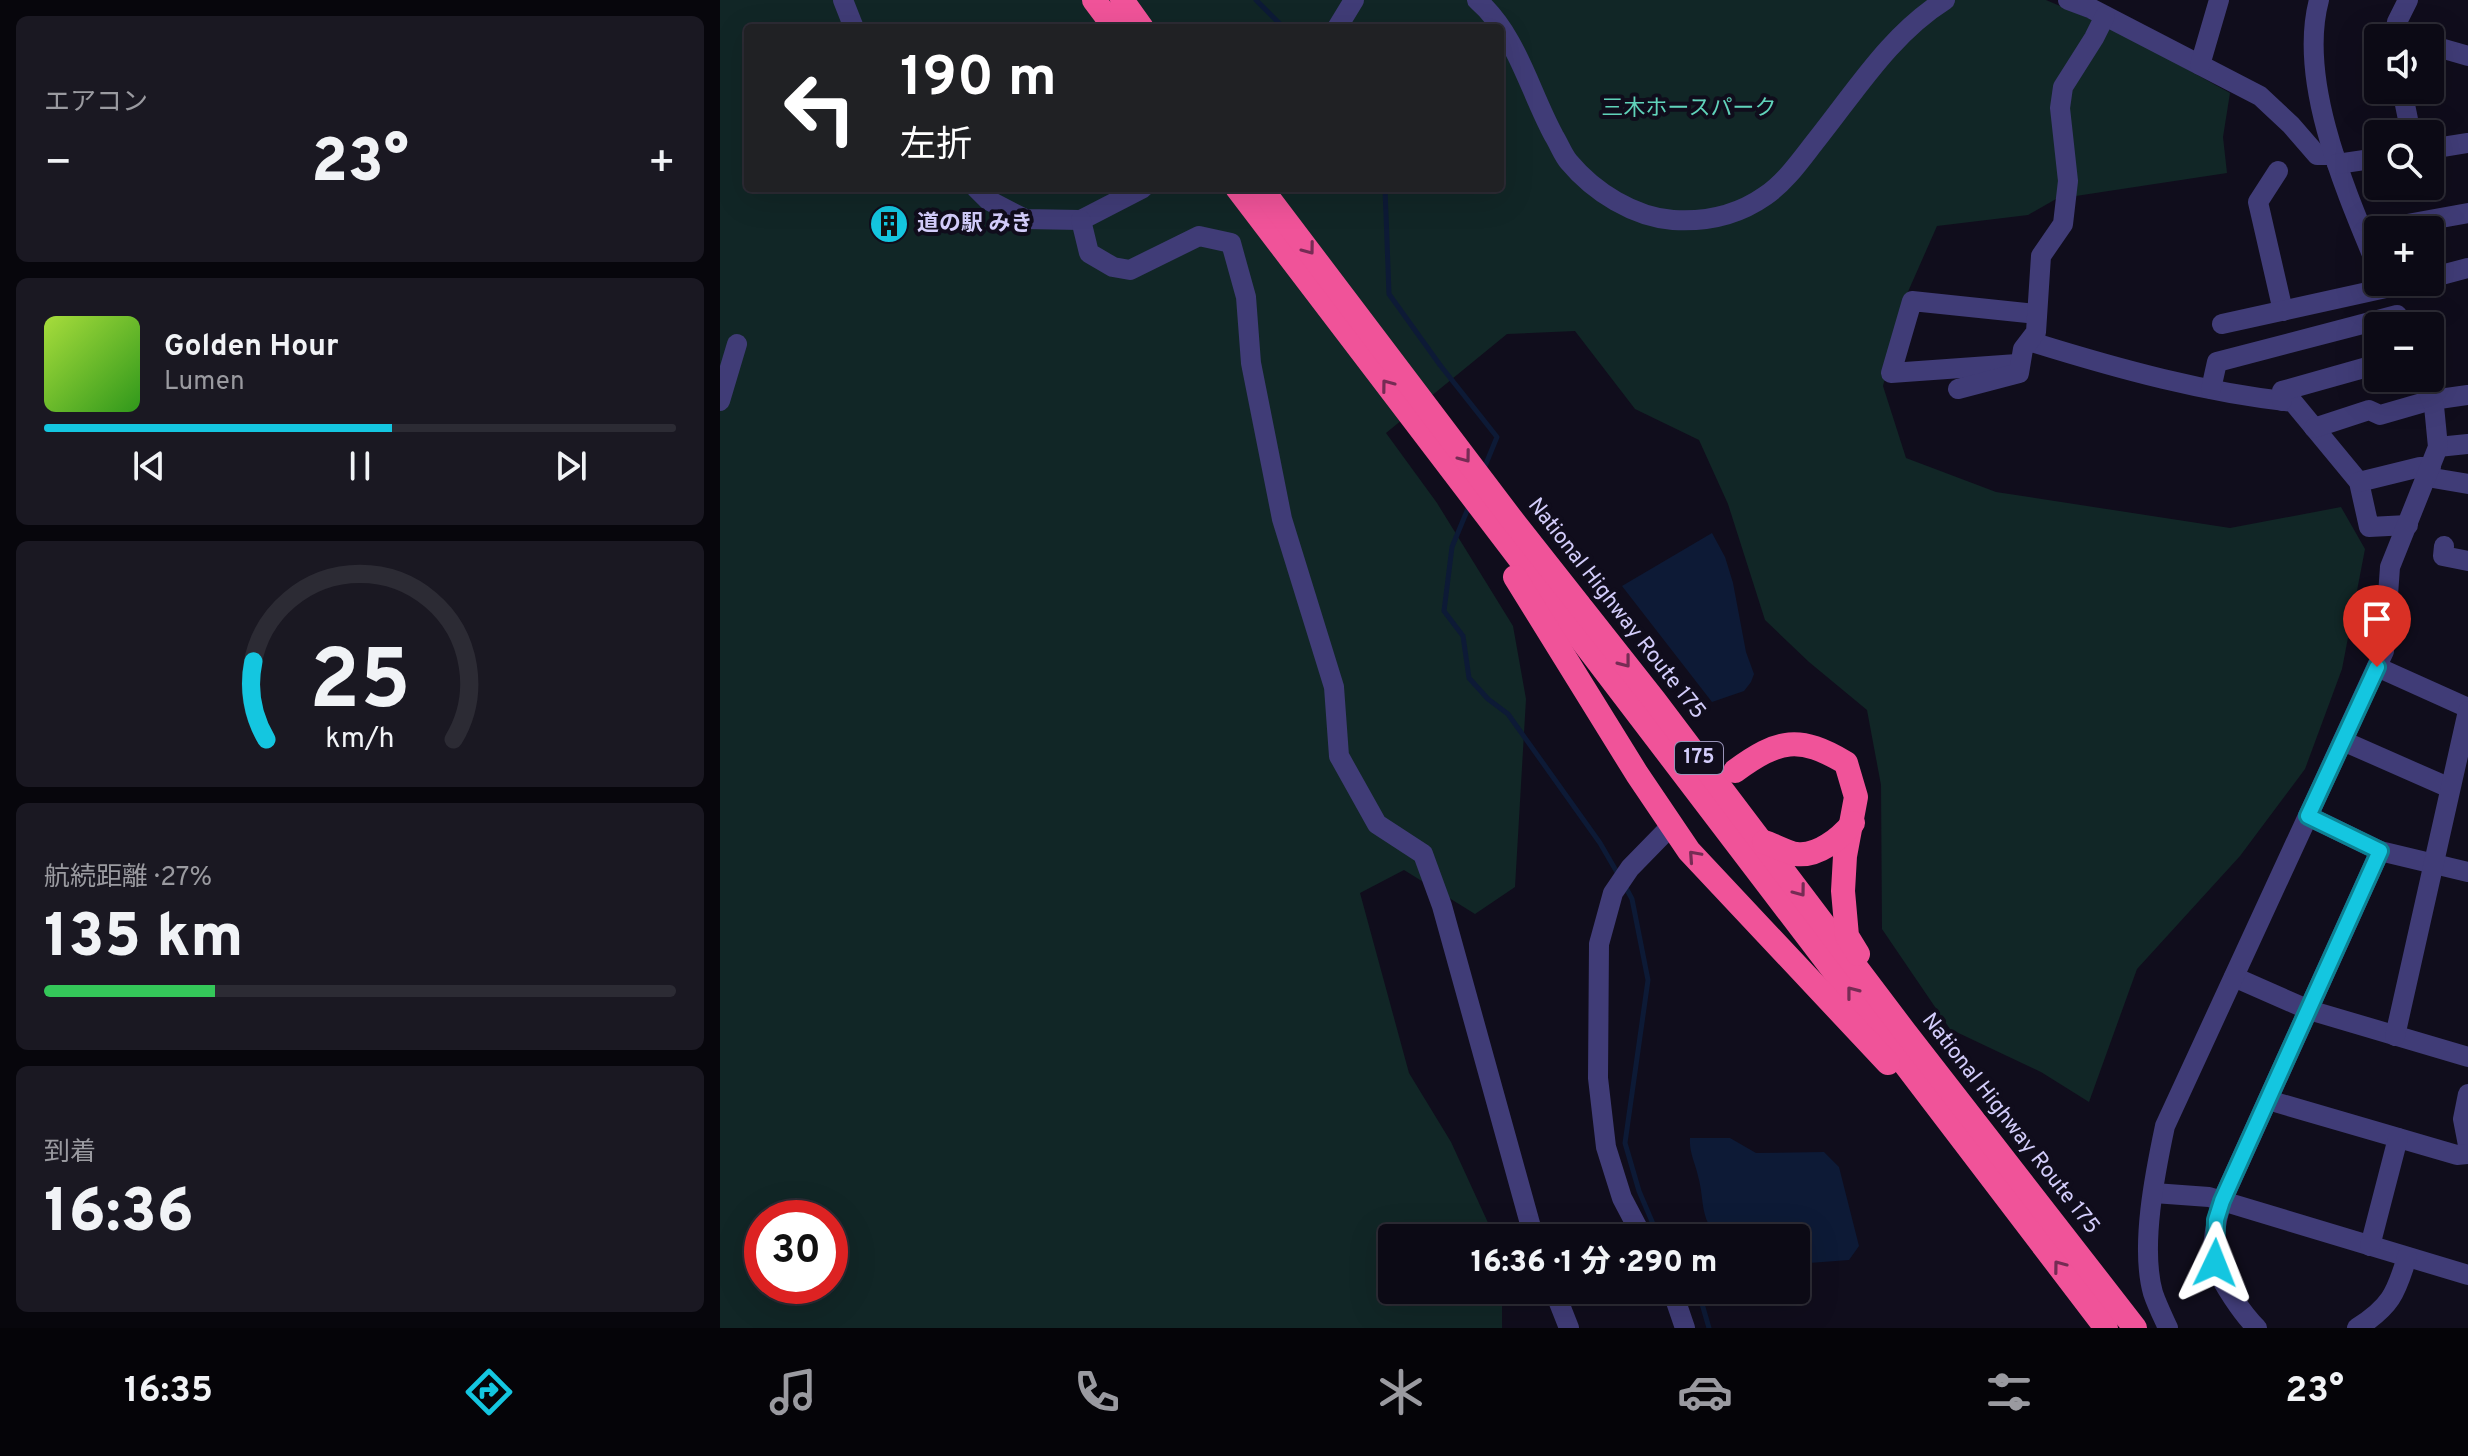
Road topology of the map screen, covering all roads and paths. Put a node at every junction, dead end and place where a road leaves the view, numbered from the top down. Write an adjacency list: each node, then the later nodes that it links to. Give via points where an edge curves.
1 (843, 0): 12 (street)
2 (1094, 0): 13 (highway)
3 (1122, 0): 14 (highway)
4 (1354, 0): 15 (street)
5 (1477, 0): 16 (street)
6 (1945, 0): 18 (street, via 1891,44 1790,174 1765,196 1731,214 1694,221 1660,219 1628,209 1569,162)
7 (2068, 0): 11 (street)
8 (2219, 0): 21 (street)
9 (2319, 0): 25 (street, via 2314,60)
10 (2408, 0): 17 (street)
11 (2105, 16): 21 (street); 38 (street, via 2063,87 2060,108 2068,181 2063,224 2041,256)
12 (852, 24)
13 (1112, 24)
14 (1139, 24)
15 (1339, 24)
16 (1499, 24)
17 (2397, 24)
18 (1504, 32)
19 (2444, 49): 20 (street)
20 (2468, 56)
21 (2200, 65): 25 (street, via 2260,96 2317,155)
22 (2468, 143): 23 (street)
23 (2444, 147)
24 (2364, 159): 25 (street)
25 (2335, 160): 33 (street)
26 (2278, 171): 37 (street, via 2258,202)
27 (980, 192): 32 (street, via 1025,219)
28 (1135, 192): 32 (street)
29 (1240, 192): 57 (highway, National Highway Route 175 / 175, one-way to 29)
30 (1264, 192): 71 (highway, National Highway Route 175 / 175, one-way to 71)
31 (2468, 213): 33 (street)
32 (1081, 220): 88 (street, via 1089,253 1130,270 1199,236 1231,243 1246,297 1251,363 1282,519 1334,687 1339,756 1377,824 1423,854)
33 (2363, 232)
34 (2468, 268): 35 (street)
35 (2444, 274)
36 (2364, 286): 37 (street)
37 (2283, 311): 39 (street)
38 (2037, 314): 41 (street); 43 (street, via 1912,301 1891,373)
39 (2222, 324)
40 (2364, 328): 46 (street, via 2217,362)
41 (2033, 339): 43 (street, via 2023,349); 46 (street)
42 (737, 344): 50 (street)
43 (2021, 364): 45 (street, via 2019,373)
44 (2364, 368): 51 (street, via 2282,391)
45 (1958, 389)
46 (2211, 389): 51 (street)
47 (2429, 392): 49 (street)
48 (2468, 395): 49 (street)
49 (2432, 400): 52 (street, via 2380,415 2369,410); 54 (street)
50 (720, 401)
51 (2282, 401): 52 (street, via 2293,402)
52 (2314, 428): 56 (street)
53 (2468, 444): 54 (street)
54 (2438, 447): 55 (street)
55 (2429, 472): 56 (street, via 2420,467); 58 (street); 59 (street)
56 (2359, 482): 59 (street, via 2369,527)
57 (1460, 484): 70 (highway); 82 (highway, National Highway Route 175 / 175, one-way to 57)
58 (2468, 484)
59 (2408, 525): 62 (street, via 2390,567 2384,651)
60 (2444, 546): 61 (street, via 2443,556)
61 (2468, 561)
62 (2377, 667): 63 (street); 64 (street)
63 (2468, 709): 66 (street)
64 (2343, 741): 66 (street); 68 (street)
65 (1735, 771): 69 (highway, via 1790,742 1822,749 1846,763 1856,797)
66 (2450, 788): 73 (street)
67 (1691, 808): 70 (highway)
68 (2308, 816): 72 (street); 75 (street)
69 (1853, 823): 71 (highway, via 1839,839 1814,851 1797,854); 77 (highway, via 1844,868 1847,936)
70 (1671, 826): 82 (highway, one-way to 70, via 1909,1089); 89 (street, via 1613,893 1599,944 1598,1078 1606,1147)
71 (1762, 841): 77 (highway, National Highway Route 175 / 175, one-way to 77)
72 (2380, 851): 73 (street); 76 (street)
73 (2433, 863): 74 (street); 78 (street)
74 (2468, 872)
75 (2234, 977): 76 (street); 86 (street, via 2165,1126)
76 (2309, 1010): 78 (street); 81 (street)
77 (1905, 1032): 98 (highway, National Highway Route 175 / 175)
78 (2395, 1036): 79 (street)
79 (2468, 1057)
80 (2468, 1094): 84 (street, via 2463,1119)
81 (2268, 1100): 83 (street); 87 (street)
82 (1942, 1112): 97 (highway, National Highway Route 175 / 175, one-way to 82)
83 (2398, 1138): 85 (street); 90 (street)
84 (2468, 1145)
85 (2468, 1154)
86 (2154, 1193): 87 (street); 99 (street, via 2148,1255 2153,1293)
87 (2222, 1201): 90 (street); 100 (street, via 2215,1263)
88 (1530, 1224)
89 (1636, 1224)
90 (2370, 1246): 91 (street)
91 (2407, 1257): 92 (street); 101 (street, via 2391,1301)
92 (2468, 1275)
93 (1560, 1304): 95 (street)
94 (1677, 1304): 96 (street)
95 (1569, 1328)
96 (1685, 1328)
97 (2106, 1328)
98 (2135, 1328)
99 (2168, 1328)
100 (2257, 1328)
101 (2357, 1328)

